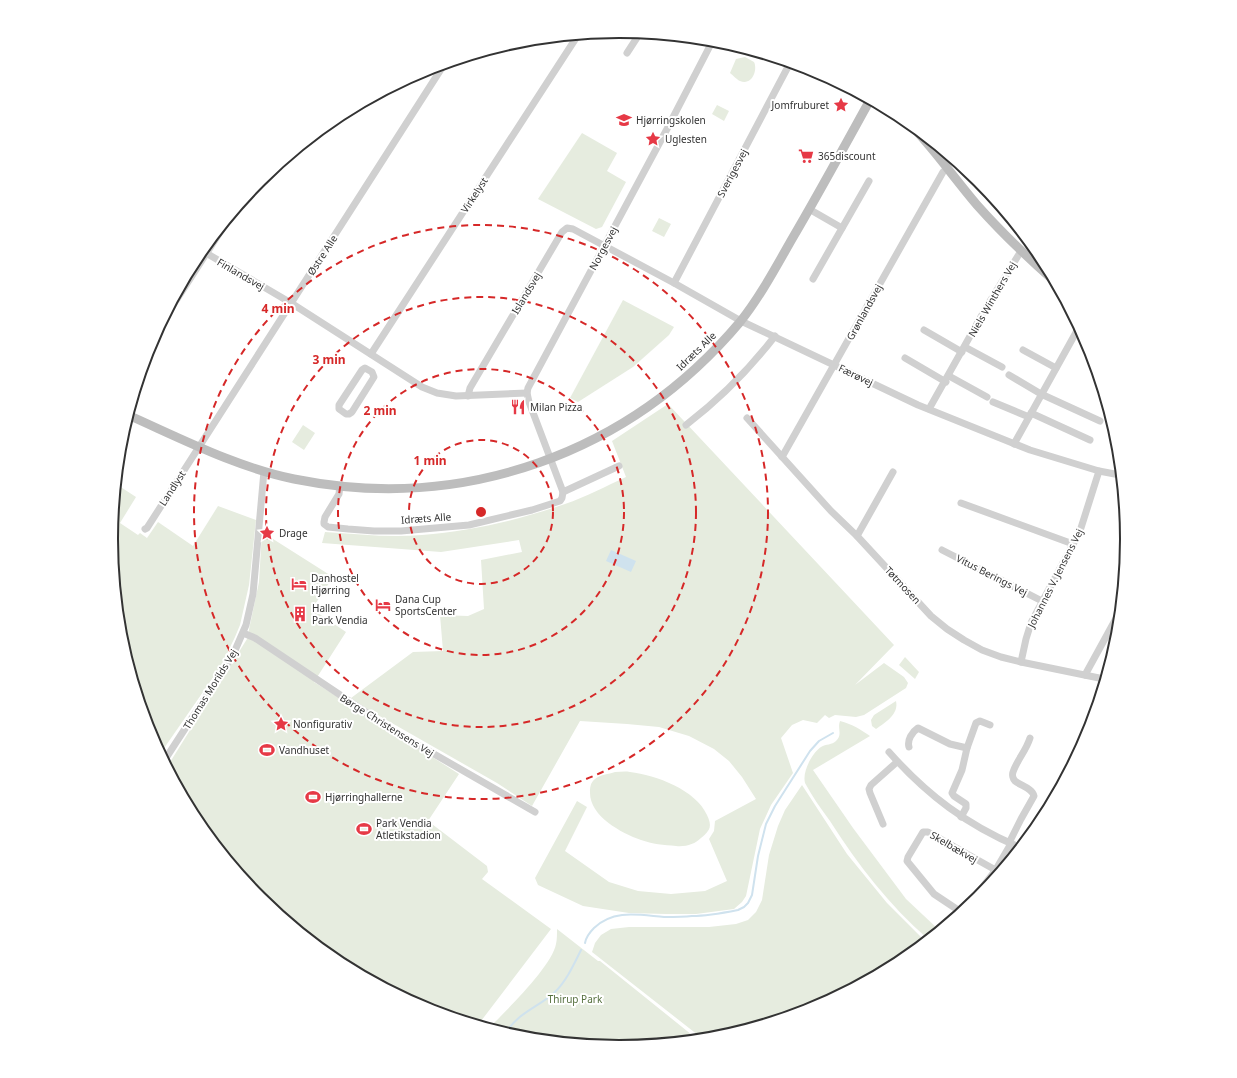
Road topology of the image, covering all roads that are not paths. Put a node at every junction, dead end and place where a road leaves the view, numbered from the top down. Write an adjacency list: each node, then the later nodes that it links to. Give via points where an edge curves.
1 (636, 39): 4 (street)
2 (575, 40): 26 (street, Virkelyst)
3 (709, 47): 13 (street, Norgesvej)
4 (627, 52)
5 (787, 68): 18 (street, Sverigesvej)
6 (440, 71): 19 (street, Østre Alle)
7 (868, 104): 11 (street, Idræts Alle)
8 (936, 152): 9 (street)
9 (948, 168): 14 (street, via 976,204); 29 (street, Grønlandsvej, via 943,172)
10 (868, 181): 12 (street)
11 (809, 209): 12 (street); 20 (street, Idræts Alle, via 772,275)
12 (842, 228): 17 (street)
13 (604, 246): 18 (street, Færøvej); 35 (street, Norgesvej); 37 (street, Islandsvej, via 573,229 567,228 562,232 470,388)
14 (1021, 251): 16 (street); 24 (street, Niels Winthers Vej)
15 (207, 254): 19 (street, Finlandsvej)
16 (1035, 261)
17 (813, 279)
18 (674, 283): 20 (street, Færøvej)
19 (291, 303): 26 (street, Finlandsvej); 46 (street, Østre Alle)
20 (741, 320): 23 (street, Færøvej); 48 (street, Idræts Alle, via 693,371 666,394 609,432)
21 (924, 330): 24 (street, Niels Winthers Vej)
22 (1075, 333): 31 (street)
23 (775, 336): 29 (street, Færøvej); 43 (street, via 730,388)
24 (964, 349): 30 (street, Niels Winthers Vej); 34 (street, Niels Winthers Vej)
25 (1023, 350): 31 (street)
26 (371, 354): 27 (street, Finlandsvej)
27 (377, 358): 32 (street); 37 (street, Finlandsvej, via 422,387 437,393)
28 (904, 358): 34 (street)
29 (834, 365): 38 (street, Færøvej); 47 (street, Grønlandsvej)
30 (1002, 368)
31 (1056, 368): 36 (street)
32 (370, 370): 32 (street, via 374,373 374,378 352,412 346,414 339,410 339,405 362,370)
33 (1009, 375): 36 (street)
34 (947, 379): 38 (street, Niels Winthers Vej); 39 (street, via 990,400)
35 (527, 393): 37 (street, Finlandsvej); 48 (street)
36 (1041, 394): 39 (street); 42 (street)
37 (468, 396)
38 (929, 409): 45 (street, Færøvej)
39 (1030, 415): 44 (street); 45 (street)
40 (133, 417): 46 (street, Idræts Alle)
41 (747, 418): 47 (street, Tøtmosen)
42 (1100, 421)
43 (686, 425)
44 (1090, 440)
45 (1014, 444): 51 (street, Færøvej)
46 (199, 446): 50 (street, Idræts Alle); 57 (street, Landlyst)
47 (782, 457): 58 (street, Tøtmosen)
48 (550, 459): 54 (street, Idræts Alle, via 518,470 429,487 379,489); 55 (street)
49 (619, 466): 55 (street, Idræts Alle)
50 (264, 471): 54 (street, Idræts Alle); 63 (street, Thomas Morilds Vej, via 253,594)
51 (1099, 471): 53 (street, Færøvej); 59 (street, Johannes V. Jensens Vej, via 1080,531)
52 (894, 472): 58 (street)
53 (1115, 474)
54 (340, 486): 55 (street, Idræts Alle, via 338,496 324,519 324,524 333,528 374,531 422,530 469,525 557,503)
55 (563, 492)
56 (961, 504): 59 (street)
57 (145, 529)
58 (857, 536): 64 (street, Tøtmosen, via 931,616 947,629 982,650)
59 (1073, 544): 61 (street, Johannes V. Jensens Vej)
60 (942, 550): 61 (street, Vitus Berings Vej)
61 (1042, 601): 64 (street, Johannes V. Jensens Vej, via 1031,623)
62 (1112, 627): 65 (street)
63 (243, 633): 72 (street, Thomas Morilds Vej, via 219,678); 74 (street, Børge Christensens Vej, via 255,638 394,731)
64 (1021, 662): 65 (street, Tøtmosen)
65 (1085, 675): 66 (street, Tøtmosen)
66 (1099, 678)
67 (990, 725): 70 (street, via 980,721 976,723)
68 (1030, 738): 77 (street, via 1013,777 1034,796)
69 (909, 747): 70 (street, via 908,741 918,728 950,744)
70 (967, 748): 75 (street, via 962,770 952,792 966,804)
71 (889, 752): 73 (street)
72 (167, 756)
73 (897, 762): 75 (street, via 924,789); 76 (street, via 869,789)
74 (535, 812)
75 (961, 817): 77 (street)
76 (883, 824)
77 (1010, 843): 78 (street); 79 (street)
78 (1015, 845)
79 (1002, 860)
80 (994, 870): 81 (street, Skelbækvej, via 928,832 923,832 907,861 934,894)
81 (956, 909)

